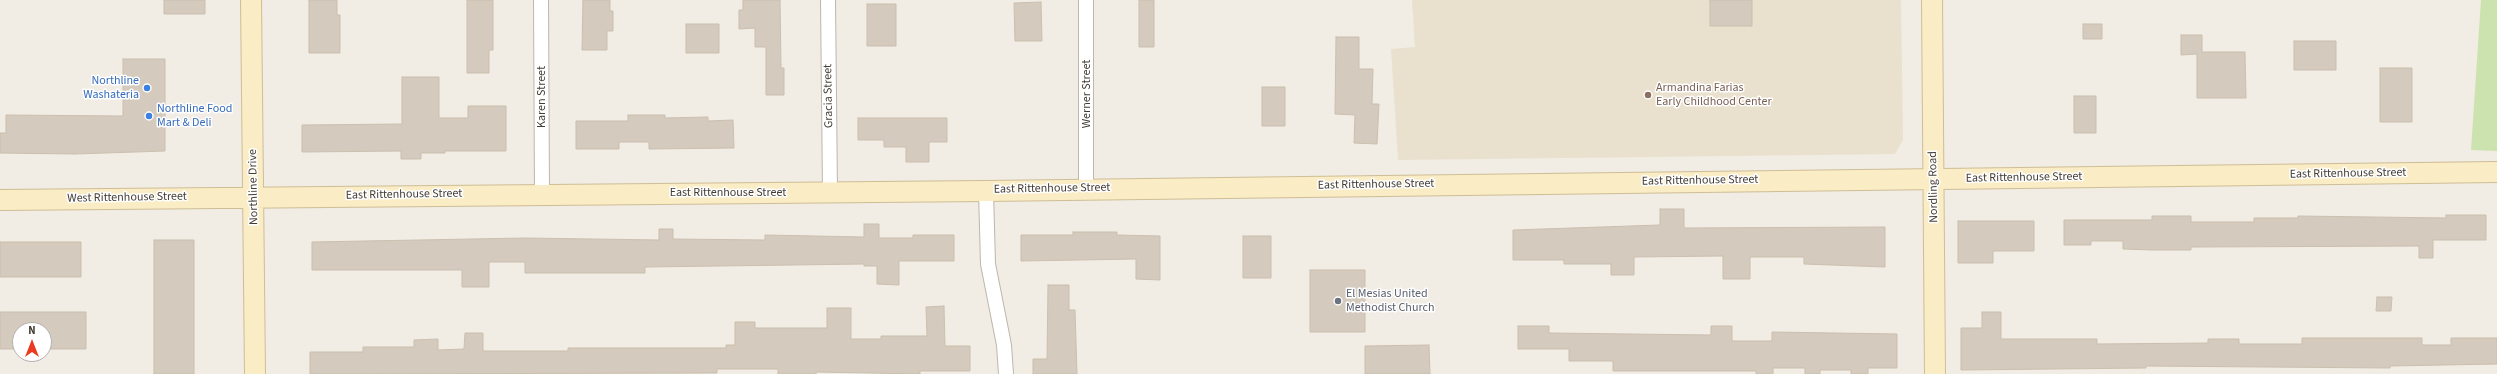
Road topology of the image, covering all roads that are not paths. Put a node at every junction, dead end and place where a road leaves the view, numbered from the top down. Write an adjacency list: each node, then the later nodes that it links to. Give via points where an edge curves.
1 (251, 0): 12 (street, Northline Drive)
2 (541, 0): 11 (street, Karen Street)
3 (828, 0): 10 (street, Gracia Street)
4 (1086, 0): 8 (street, Werner Street)
5 (1932, 0): 7 (street, Nordling Road)
6 (2497, 172): 7 (street, East Rittenhouse Street)
7 (1934, 178): 8 (street, East Rittenhouse Street); 16 (street, Nordling Road)
8 (1086, 188): 9 (street, East Rittenhouse Street)
9 (986, 191): 10 (street, East Rittenhouse Street); 15 (street, via 988,264 1004,345)
10 (830, 192): 11 (street, East Rittenhouse Street)
11 (542, 194): 12 (street, East Rittenhouse Street)
12 (254, 197): 13 (street, West Rittenhouse Street); 14 (street, Northline Drive)
13 (0, 200)
14 (255, 374)
15 (1006, 374)
16 (1935, 374)

